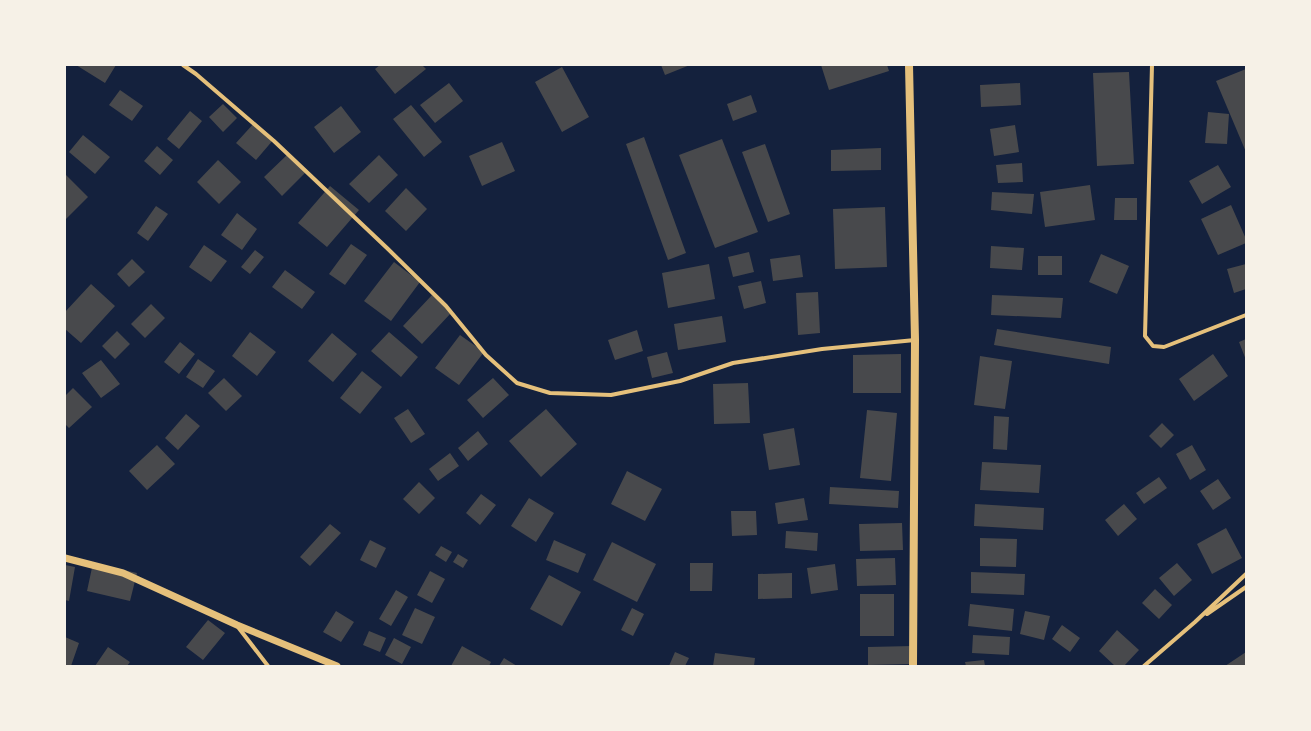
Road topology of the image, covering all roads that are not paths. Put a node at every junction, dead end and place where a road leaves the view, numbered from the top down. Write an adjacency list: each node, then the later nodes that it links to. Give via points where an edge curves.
1 (183, 65): 5 (street, via 274,141 377,238 446,306 486,355 517,383 550,393 611,395 680,381 733,363 822,349)
2 (909, 65): 5 (main road)
3 (1152, 65): 4 (street, via 1145,336 1153,346 1164,347)
4 (1246, 315)
5 (915, 340): 13 (main road)
6 (65, 558): 10 (street, via 123,573)
7 (1246, 574): 9 (street)
8 (1246, 587): 9 (street)
9 (1195, 622): 14 (street)
10 (237, 625): 11 (street); 12 (street)
11 (268, 666)
12 (338, 666)
13 (913, 666)
14 (1144, 666)

